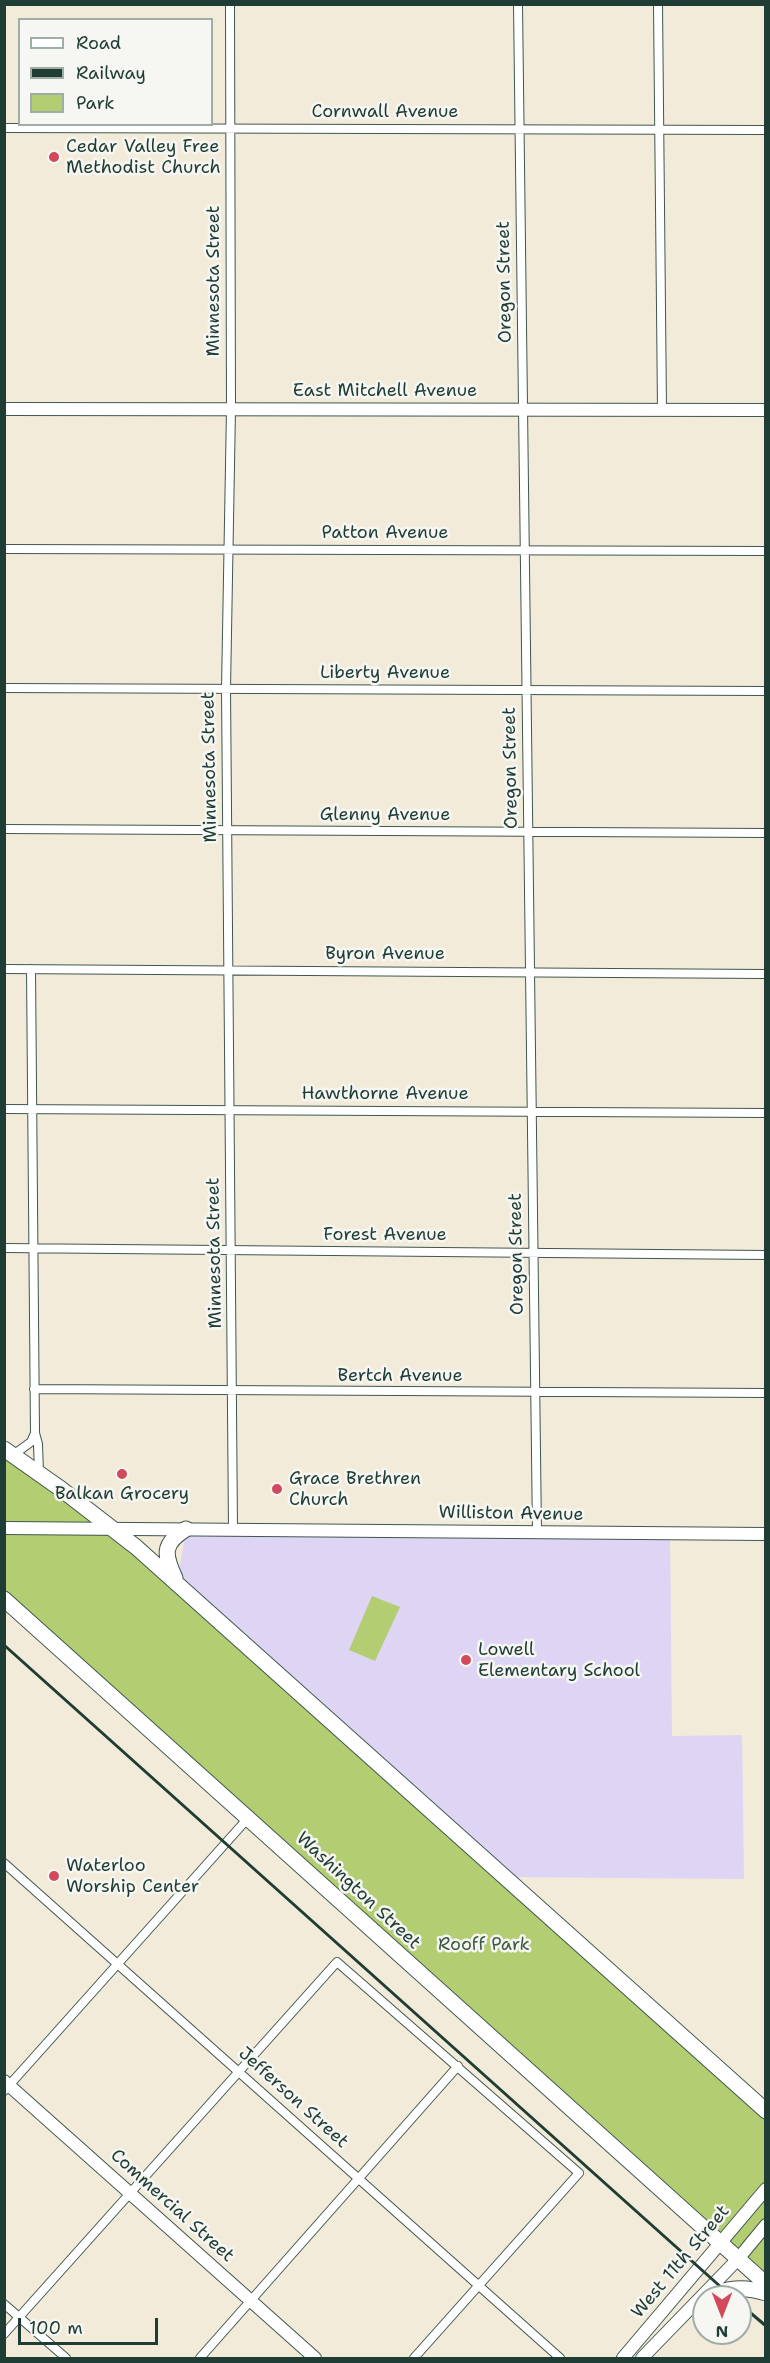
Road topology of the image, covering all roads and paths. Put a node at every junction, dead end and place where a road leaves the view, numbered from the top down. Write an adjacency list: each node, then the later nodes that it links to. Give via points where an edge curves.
1 (230, 4): 5 (street, Minnesota Street)
2 (518, 4): 6 (street, Oregon Street)
3 (658, 4): 7 (street)
4 (4, 128): 5 (street, Cornwall Avenue)
5 (230, 128): 6 (street, Cornwall Avenue); 10 (street, Minnesota Street)
6 (520, 129): 7 (street, Cornwall Avenue); 11 (street, Oregon Street)
7 (659, 130): 8 (street, Cornwall Avenue); 12 (street)
8 (765, 130)
9 (4, 409): 10 (street, East Mitchell Avenue)
10 (231, 409): 11 (street, East Mitchell Avenue); 15 (street, Minnesota Street)
11 (523, 410): 12 (street, East Mitchell Avenue); 16 (street, Oregon Street)
12 (662, 410): 13 (street, East Mitchell Avenue)
13 (765, 410)
14 (4, 549): 15 (street, Patton Avenue)
15 (228, 549): 16 (street, Patton Avenue); 19 (street, Minnesota Street)
16 (525, 550): 17 (street, Patton Avenue); 20 (street, Oregon Street)
17 (765, 551)
18 (4, 688): 19 (street, Liberty Avenue)
19 (226, 689): 20 (street, Liberty Avenue); 23 (street, Minnesota Street)
20 (526, 691): 21 (street, Liberty Avenue); 24 (street, Oregon Street)
21 (765, 691)
22 (4, 829): 23 (street, Glenny Avenue)
23 (227, 830): 24 (street, Glenny Avenue); 28 (street, Minnesota Street)
24 (528, 832): 25 (street, Glenny Avenue); 29 (street, Oregon Street)
25 (765, 833)
26 (4, 969): 27 (street, Byron Avenue)
27 (31, 969): 28 (street, Byron Avenue); 32 (street)
28 (229, 969): 29 (street, Byron Avenue); 33 (street, Minnesota Street)
29 (530, 971): 30 (street, Byron Avenue); 34 (street, Oregon Street)
30 (765, 974)
31 (4, 1109): 32 (street, Hawthorne Avenue)
32 (32, 1109): 33 (street, Hawthorne Avenue); 37 (street)
33 (229, 1110): 34 (street, Hawthorne Avenue); 38 (street, Minnesota Street)
34 (532, 1111): 35 (street, Hawthorne Avenue); 39 (street, Oregon Street)
35 (765, 1113)
36 (4, 1248): 37 (street, Forest Avenue)
37 (33, 1249): 38 (street, Forest Avenue); 41 (street)
38 (231, 1251): 39 (street, Forest Avenue); 42 (street, Minnesota Street)
39 (533, 1252): 40 (street, Forest Avenue); 43 (street, Oregon Street)
40 (765, 1255)
41 (34, 1389): 42 (street, Bertch Avenue); 45 (street)
42 (232, 1392): 43 (street, Bertch Avenue); 51 (street, Minnesota Street)
43 (535, 1393): 44 (street, Bertch Avenue); 52 (street, Oregon Street)
44 (765, 1393)
45 (34, 1433): 46 (street, via 31,1442); 47 (street)
46 (9, 1452): 47 (highway)
47 (39, 1473): 49 (highway)
48 (4, 1528): 49 (street, Williston Avenue)
49 (113, 1528): 50 (street, Williston Avenue); 54 (highway)
50 (186, 1529): 51 (street, Williston Avenue); 54 (highway, via 171,1540 167,1551)
51 (233, 1529): 52 (street, Williston Avenue)
52 (537, 1532): 53 (street, Williston Avenue)
53 (765, 1534)
54 (177, 1584): 62 (highway)
55 (4, 1599): 56 (highway, Washington Street)
56 (249, 1817): 58 (street); 67 (highway, Washington Street)
57 (4, 1863): 58 (street, Jefferson Street)
58 (118, 1964): 60 (street, Jefferson Street); 61 (street)
59 (458, 2066): 60 (street, via 337,1962); 63 (street); 71 (street, via 579,2174)
60 (239, 2072): 63 (street, Jefferson Street); 65 (street)
61 (6, 2086): 65 (street, Commercial Street)
62 (765, 2110)
63 (358, 2179): 71 (street, Jefferson Street); 72 (street)
64 (765, 2189): 67 (street, West 11th Street)
65 (131, 2194): 72 (street, Commercial Street); 75 (street)
66 (765, 2225): 68 (street, West 11th Street)
67 (720, 2243): 68 (highway, Washington Street); 82 (street, West 11th Street)
68 (738, 2259): 69 (highway, Washington Street); 70 (street, West 11th Street)
69 (765, 2284)
70 (714, 2285)
71 (478, 2286): 80 (street); 81 (street, Jefferson Street)
72 (250, 2301): 78 (street); 79 (street, Commercial Street)
73 (4, 2304): 75 (street)
74 (692, 2308): 83 (street, West 11th Street)
75 (19, 2317): 76 (street); 77 (street)
76 (4, 2334)
77 (66, 2358)
78 (200, 2358)
79 (315, 2358)
80 (414, 2358)
81 (560, 2358)
82 (623, 2358)
83 (642, 2358)

